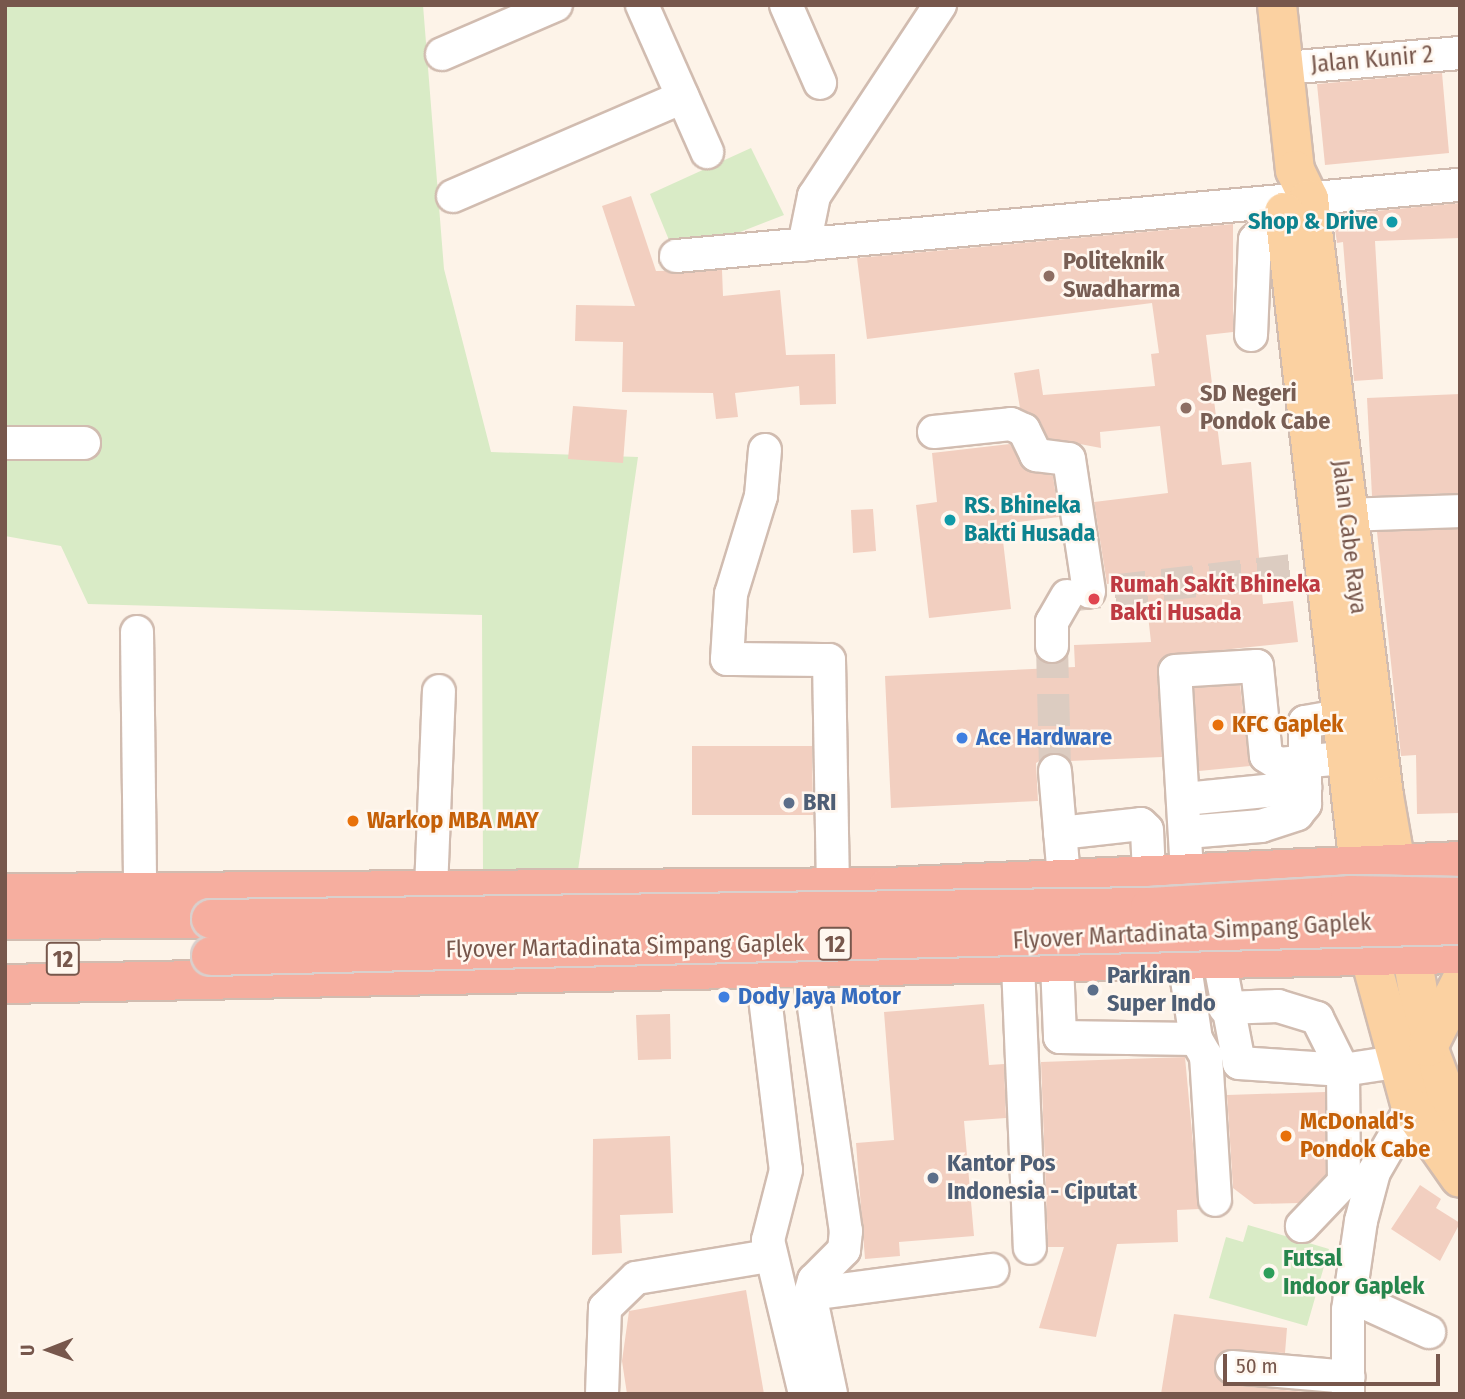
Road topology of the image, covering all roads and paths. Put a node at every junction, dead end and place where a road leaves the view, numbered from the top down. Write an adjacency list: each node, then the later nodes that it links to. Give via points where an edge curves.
1 (556, 5): 6 (street)
2 (642, 5): 11 (street)
3 (786, 5): 10 (street)
4 (940, 5): 16 (street, via 814,196)
5 (1277, 5): 9 (main road, Jalan Cabe Raya)
6 (494, 19): 8 (street)
7 (1460, 53): 9 (street, Jalan Kunir 2)
8 (442, 54)
9 (1285, 68): 15 (main road, Jalan Cabe Raya)
10 (820, 83)
11 (683, 97): 12 (street); 14 (street)
12 (707, 152)
13 (1458, 185): 15 (street)
14 (453, 196)
15 (1293, 196): 16 (street); 18 (street, via 1255,240); 24 (main road, Jalan Cabe Raya); 25 (main road, Jalan Cabe Raya)
16 (804, 245): 17 (street)
17 (676, 256)
18 (1251, 334)
19 (934, 432): 27 (street, via 1011,424 1024,430 1036,455 1069,459 1078,593 1052,622)
20 (5, 443): 21 (street)
21 (85, 443)
22 (765, 450): 43 (street, via 761,496 731,594 727,659 829,660)
23 (1460, 512): 24 (street)
24 (1345, 515): 25 (main road, Jalan Cabe Raya)
25 (1324, 564): 29 (main road, Jalan Cabe Raya); 38 (main road, Jalan Cabe Raya)
26 (137, 632): 46 (street)
27 (1052, 646)
28 (439, 691): 44 (street)
29 (1339, 716): 30 (main road, Jalan Cabe Raya); 32 (street, via 1305,722)
30 (1343, 758): 32 (street); 37 (main road, Jalan Cabe Raya)
31 (1055, 771): 35 (street)
32 (1304, 774): 33 (street); 33 (street, via 1266,756 1257,666 1187,666 1175,671 1172,681); 34 (street, via 1305,804 1283,822)
33 (1185, 799): 34 (street)
34 (1187, 831): 40 (street)
35 (1060, 833): 41 (street, via 1141,824); 42 (street)
36 (1460, 861): 38 (highway)
37 (1354, 863): 38 (highway); 39 (highway); 51 (main road, Jalan Cabe Raya)
38 (1398, 863): 53 (main road, Jalan Cabe Raya)
39 (1275, 867): 40 (highway); 54 (highway, via 1293,893 1294,915)
40 (1187, 872): 41 (highway)
41 (1149, 874): 42 (highway)
42 (1064, 878): 43 (highway)
43 (833, 887): 44 (highway)
44 (432, 888): 46 (highway)
45 (5, 893): 46 (highway)
46 (140, 893)
47 (1460, 897): 50 (highway, Flyover Martadinata Simpang Gaplek / 12, bridge, via 1350,895 1122,908)
48 (5, 920): 50 (highway, 12)
49 (1460, 925): 50 (highway, Flyover Martadinata Simpang Gaplek / 12, bridge)
50 (211, 937): 56 (highway, 12)
51 (1368, 954): 53 (highway); 54 (highway); 65 (main road, Jalan Cabe Raya)
52 (1460, 954): 53 (highway)
53 (1415, 955): 65 (main road, Jalan Cabe Raya)
54 (1275, 958): 55 (highway)
55 (1202, 960): 57 (highway); 63 (street); 64 (street)
56 (5, 962)
57 (1057, 964): 58 (highway); 64 (street, via 1060,1037)
58 (1018, 965): 59 (highway); 72 (street)
59 (809, 972): 60 (highway); 75 (street, via 846,1231 844,1250 814,1280)
60 (762, 973): 62 (highway); 73 (street, via 786,1170 768,1219)
61 (1460, 983): 65 (main road)
62 (5, 985)
63 (1225, 1009): 64 (street); 66 (street, via 1278,1006 1317,1018)
64 (1212, 1051): 66 (street, via 1246,1068); 70 (street)
65 (1412, 1055): 66 (street); 67 (main road); 68 (main road)
66 (1343, 1069): 71 (street, via 1344,1182)
67 (1411, 1108): 69 (main road); 76 (street, via 1368,1189)
68 (1460, 1133)
69 (1460, 1178)
70 (1214, 1200)
71 (1302, 1226)
72 (1030, 1248)
73 (769, 1256): 80 (street, via 636,1278 605,1308); 81 (street)
74 (992, 1270): 75 (street)
75 (810, 1294): 82 (street)
76 (1350, 1296): 77 (street); 79 (street)
77 (1429, 1332)
78 (1232, 1367): 79 (street)
79 (1348, 1385)
80 (602, 1394)
81 (805, 1394)
82 (831, 1394)

